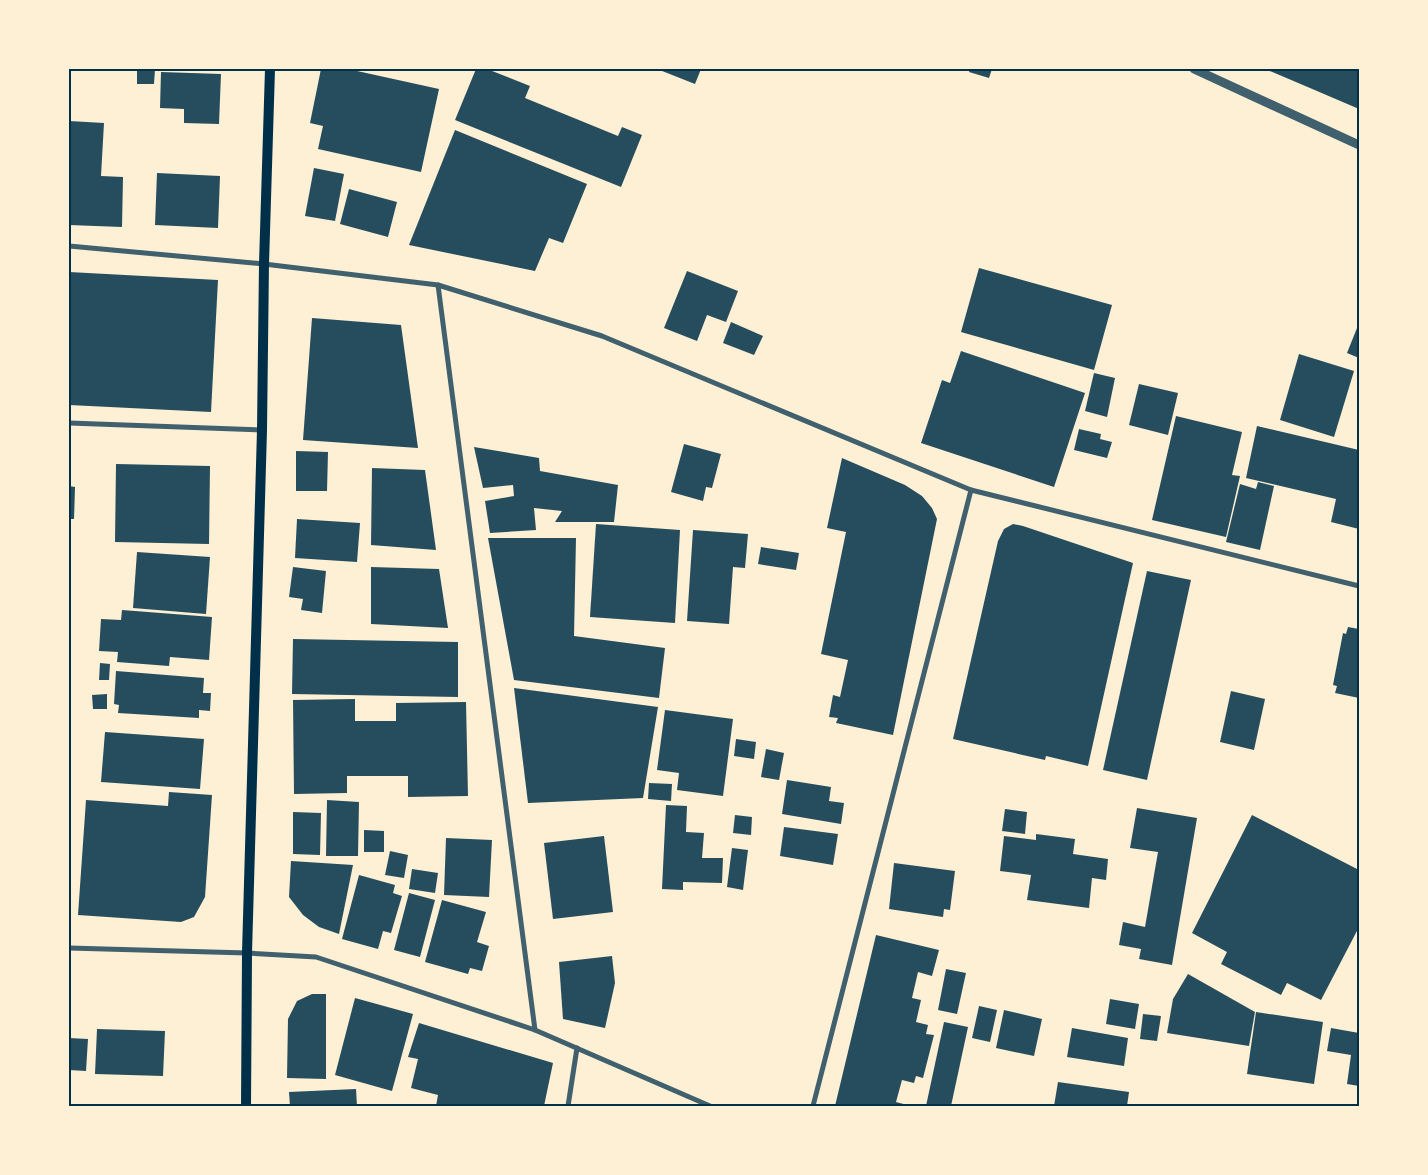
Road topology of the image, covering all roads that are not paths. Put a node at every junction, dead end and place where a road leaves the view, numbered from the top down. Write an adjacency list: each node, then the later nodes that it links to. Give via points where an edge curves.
1 (270, 69): 5 (main road)
2 (1194, 69): 3 (street)
3 (1359, 145)
4 (69, 246): 5 (street)
5 (264, 264): 6 (street); 8 (main road)
6 (438, 286): 9 (street, via 602,336); 13 (street)
7 (69, 423): 8 (street)
8 (262, 430): 12 (main road)
9 (971, 490): 10 (street); 18 (street)
10 (1359, 586)
11 (69, 948): 12 (street)
12 (247, 953): 13 (street, via 316,957); 15 (main road)
13 (535, 1030): 14 (street)
14 (577, 1048): 16 (street); 17 (street)
15 (246, 1106)
16 (568, 1106)
17 (710, 1106)
18 (813, 1106)

